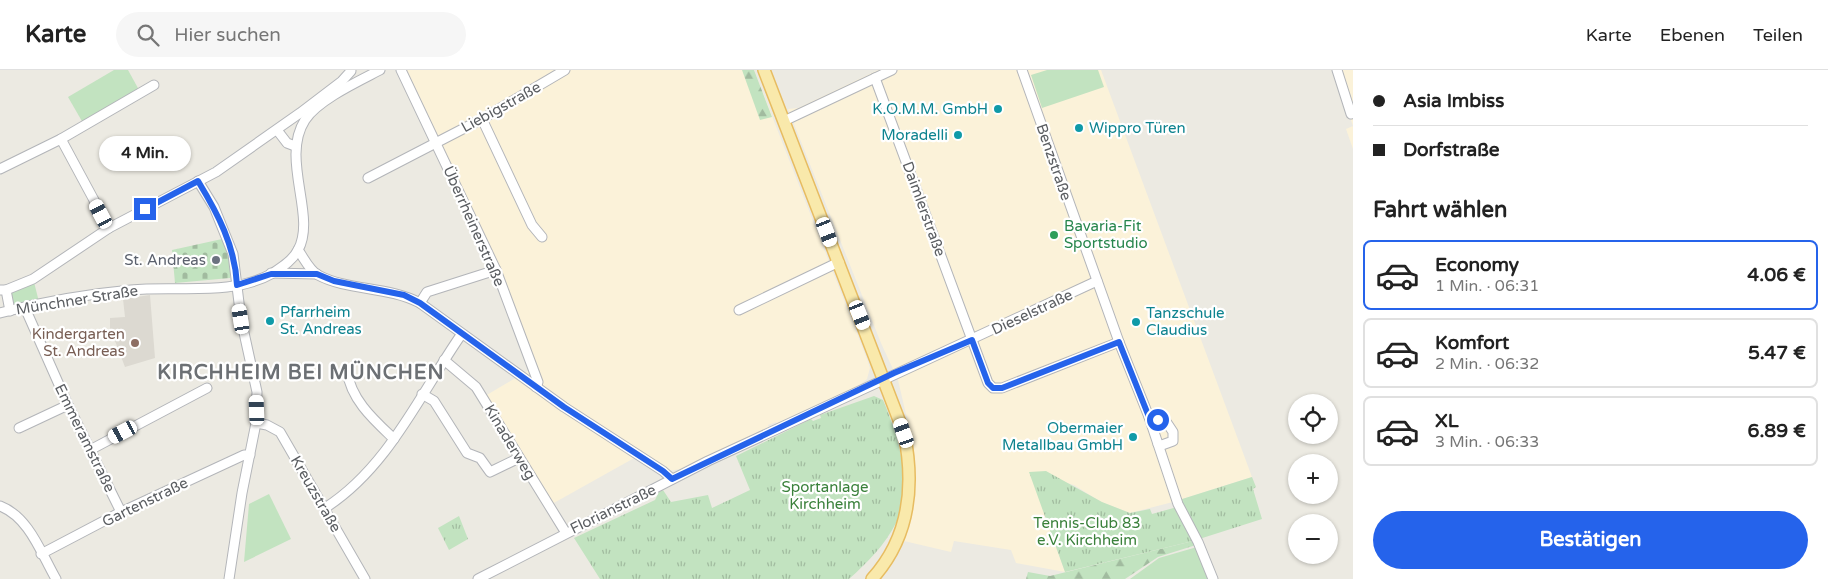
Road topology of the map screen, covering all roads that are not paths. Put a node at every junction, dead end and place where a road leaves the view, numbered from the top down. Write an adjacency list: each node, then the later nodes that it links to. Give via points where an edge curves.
1 (351, 70): 10 (street); 13 (street)
2 (380, 70): 10 (street)
3 (401, 70): 18 (street, Überrheinerstraße)
4 (565, 70): 14 (street, Liebigstraße)
5 (764, 70): 15 (main road)
6 (892, 70): 9 (street)
7 (1022, 70): 30 (street, Benzstraße)
8 (1337, 70): 12 (street)
9 (875, 78): 15 (street); 39 (street, Daimlerstraße)
10 (356, 83): 13 (street)
11 (154, 85): 17 (street)
12 (1351, 114)
13 (303, 116): 16 (street); 19 (street)
14 (482, 119): 18 (street, Liebigstraße); 24 (street, via 532,225)
15 (784, 121): 26 (main road)
16 (276, 130): 19 (street, via 287,143); 22 (street)
17 (61, 139): 20 (street); 23 (street)
18 (436, 142): 21 (street, Liebigstraße); 27 (street, Überrheinerstraße)
19 (295, 146): 25 (street, via 302,217)
20 (0, 169)
21 (368, 178)
22 (198, 181): 23 (street); 31 (street, via 229,241)
23 (109, 228): 32 (street, via 33,279)
24 (542, 237)
25 (298, 250): 28 (street, via 292,259); 29 (street)
26 (839, 262): 35 (street); 43 (main road)
27 (496, 270): 33 (street, via 427,292); 44 (street, Überrheinerstraße, via 538,382)
28 (271, 274): 29 (street); 31 (street, Münchner Straße)
29 (317, 274): 33 (street, via 334,281 404,295)
30 (1097, 281): 39 (street, Dieselstraße); 40 (street, Benzstraße)
31 (237, 285): 34 (street, Münchner Straße, via 133,290); 49 (street, via 256,392)
32 (3, 290): 36 (street)
33 (420, 303): 38 (street)
34 (25, 308): 36 (street, Münchner Straße); 47 (street, Emmeramstraße)
35 (739, 310)
36 (10, 311): 37 (street, Münchner Straße)
37 (0, 313)
38 (461, 335): 41 (street); 44 (street)
39 (972, 340): 40 (street, Daimlerstraße, via 988,383 993,388 1002,388); 43 (street, Dieselstraße)
40 (1119, 342): 48 (street, Benzstraße)
41 (444, 360): 46 (street); 55 (street, Kinaderweg, via 476,387)
42 (347, 370): 51 (street, via 353,390 368,415)
43 (884, 378): 56 (street, Florianstraße); 66 (main road, via 904,433 910,464 910,492 898,539)
44 (536, 386): 56 (street)
45 (207, 388): 53 (street)
46 (422, 394): 51 (street); 55 (street, via 434,401 467,453 480,458 490,472)
47 (68, 405): 50 (street); 53 (street, Emmeramstraße)
48 (1149, 417): 52 (street, Benzstraße); 52 (street, via 1168,422 1173,432 1173,441)
49 (256, 424): 54 (street); 58 (street, Kreuzstraße, via 267,425 280,432)
50 (19, 428)
51 (394, 439): 58 (street, via 342,497)
52 (1158, 444): 67 (street, Benzstraße, via 1178,504)
53 (90, 450): 59 (street, Emmeramstraße)
54 (250, 455): 59 (street, Gartenstraße); 63 (street)
55 (518, 458): 60 (street, Kinaderweg)
56 (672, 479): 60 (street, Florianstraße, via 585,526)
57 (0, 506): 61 (street, via 19,517)
58 (325, 508): 64 (street, Kreuzstraße)
59 (121, 512): 61 (street, Gartenstraße)
60 (566, 532): 65 (street, Florianstraße)
61 (41, 554): 62 (street)
62 (56, 579)
63 (229, 579)
64 (365, 579)
65 (478, 579)
66 (872, 579)
67 (1213, 579)

